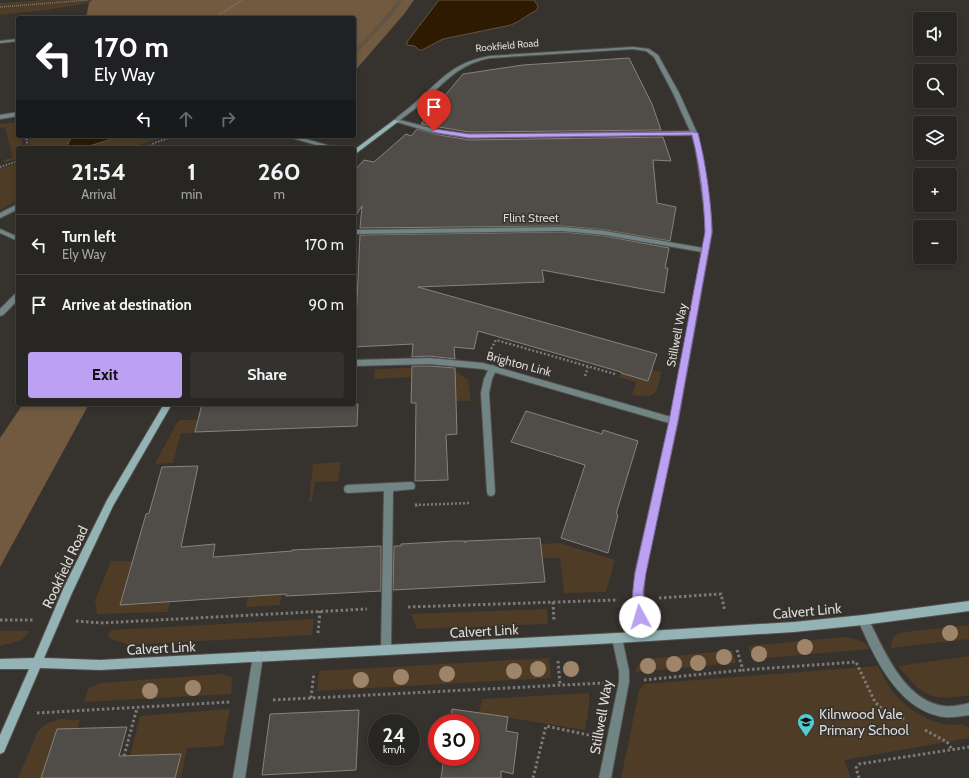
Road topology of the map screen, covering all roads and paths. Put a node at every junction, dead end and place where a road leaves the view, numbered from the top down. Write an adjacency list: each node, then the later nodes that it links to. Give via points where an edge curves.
1 (88, 0): 3 (path)
2 (242, 0): 4 (path)
3 (0, 7)
4 (217, 16)
5 (16, 40): 6 (street)
6 (0, 42)
7 (647, 50): 10 (street, Rookfield Road, via 627,48 476,59 454,70); 11 (street, Stillwell Way, via 656,56 686,112)
8 (16, 114): 9 (street)
9 (0, 117)
10 (396, 121): 11 (street, via 434,131 469,136); 16 (street, Rookfield Road)
11 (694, 133): 24 (street, Stillwell Way, via 708,215)
12 (169, 138): 14 (path)
13 (296, 138): 15 (street)
14 (150, 146)
15 (326, 146)
16 (356, 151)
17 (16, 162): 18 (path)
18 (0, 167)
19 (16, 207): 20 (street)
20 (0, 216)
21 (0, 231): 23 (street)
22 (356, 232): 24 (street, Flint Street, via 563,228)
23 (16, 238)
24 (706, 250): 32 (street, Stillwell Way)
25 (16, 298): 26 (street)
26 (0, 314)
27 (356, 363): 28 (street, Brighton Link, via 429,361)
28 (483, 366): 29 (street, Brighton Link); 30 (path, via 496,340)
29 (493, 368): 32 (street, Brighton Link); 36 (street, via 485,393)
30 (615, 374)
31 (167, 406): 43 (street, Rookfield Road, via 110,503)
32 (674, 421): 39 (street, Stillwell Way, via 640,573)
33 (411, 486): 35 (street)
34 (348, 488): 35 (street)
35 (389, 488): 38 (street)
36 (492, 492)
37 (470, 503): 38 (path)
38 (389, 506): 41 (street)
39 (638, 599): 41 (path); 45 (path, via 721,594); 46 (street, Stillwell Way)
40 (969, 606): 44 (street, Calvert Link)
41 (386, 608): 43 (path, via 101,623); 48 (street)
42 (0, 620): 43 (path)
43 (55, 620): 51 (street, Rookfield Road)
44 (863, 620): 45 (street, Calvert Link); 57 (street, via 893,675 908,693 940,711)
45 (731, 631): 46 (street, Calvert Link); 53 (path)
46 (644, 636): 47 (street, Calvert Link)
47 (617, 638): 48 (street, Calvert Link); 54 (street, Stillwell Way)
48 (386, 650): 49 (street, Calvert Link)
49 (258, 656): 51 (street, Calvert Link, via 100,665); 55 (street)
50 (856, 662): 53 (path)
51 (36, 663): 52 (street, Calvert Link); 58 (street, Rookfield Road)
52 (0, 664)
53 (743, 670): 54 (path)
54 (624, 682): 55 (path); 59 (street, Stillwell Way)
55 (252, 701): 56 (path); 63 (street)
56 (136, 708): 58 (path); 62 (path)
57 (969, 709)
58 (16, 714): 61 (street, Rookfield Road)
59 (613, 740): 64 (path, via 546,726); 65 (street, Stillwell Way)
60 (969, 747): 66 (path, via 859,764 856,768)
61 (0, 748)
62 (124, 756)
63 (239, 778)
64 (533, 778)
65 (606, 778)
66 (859, 778)

